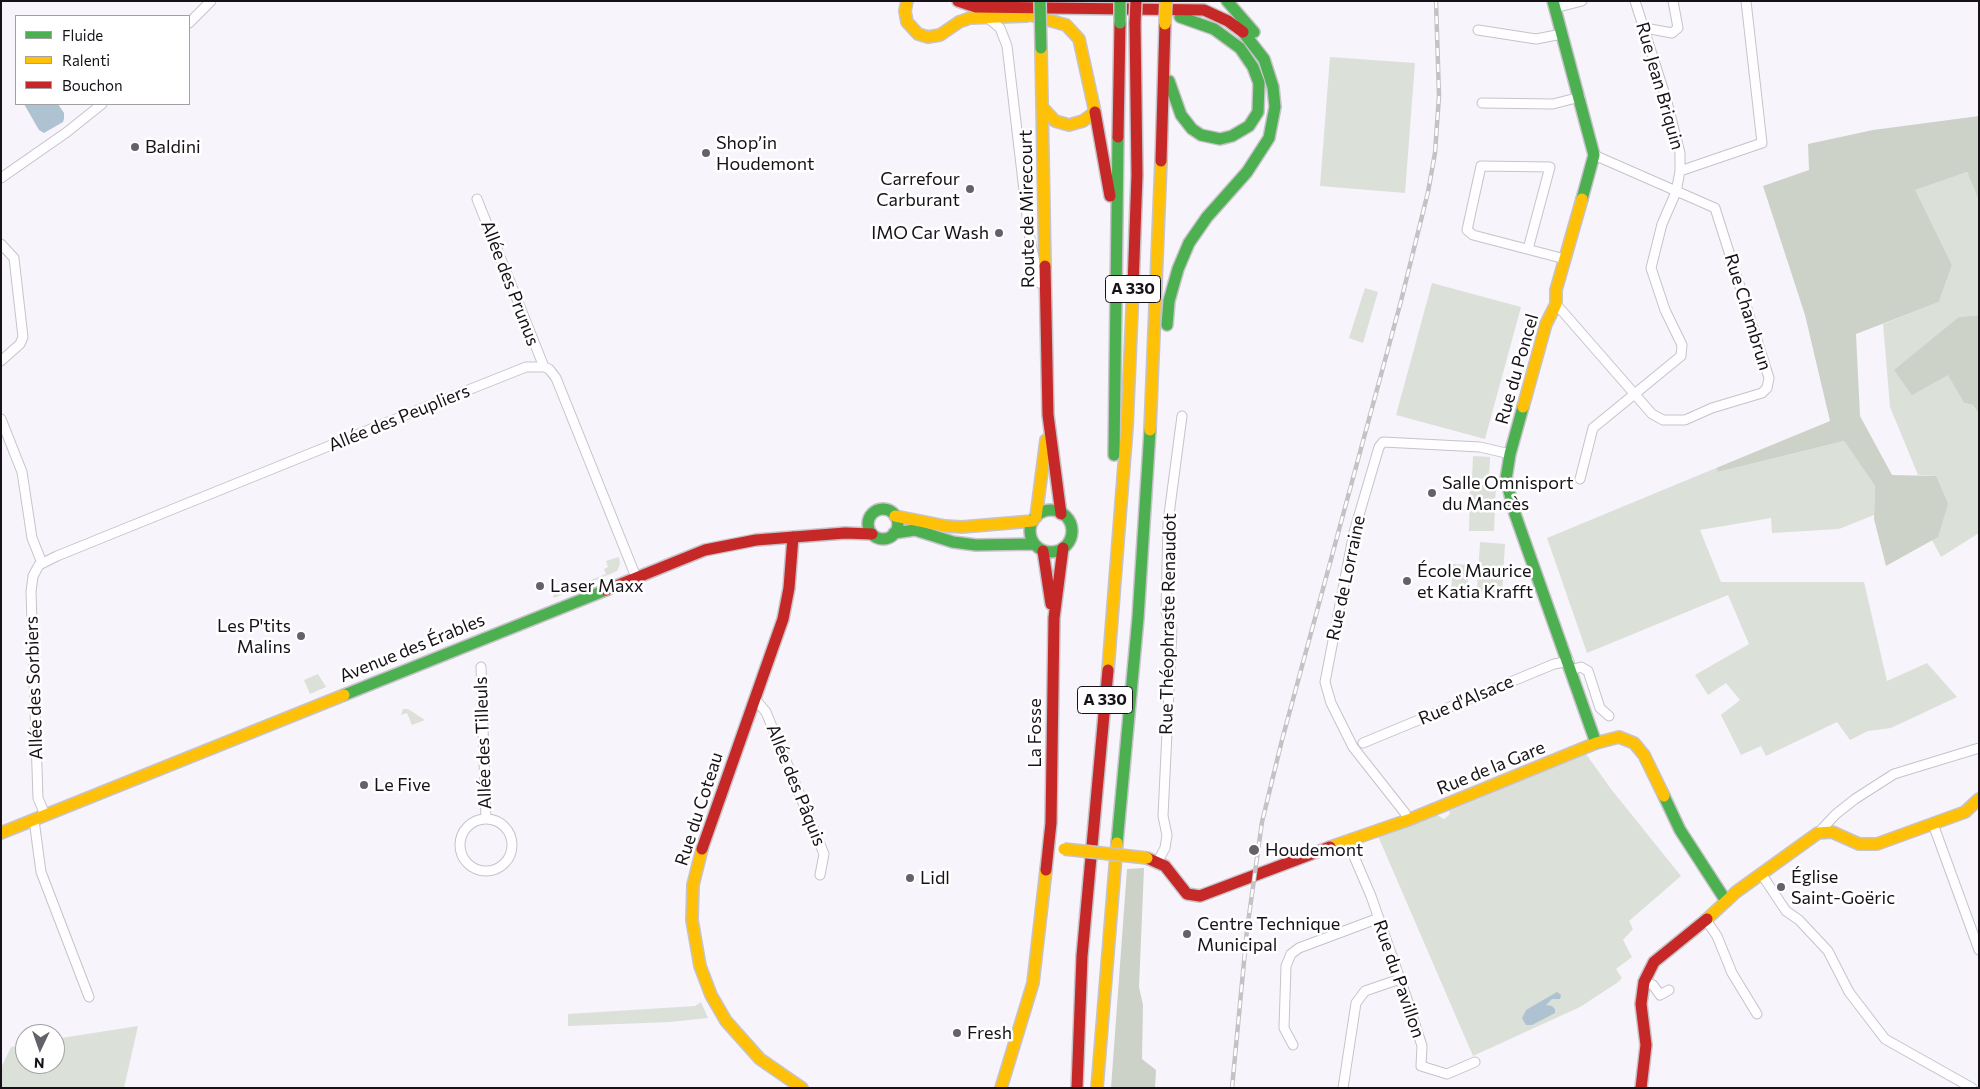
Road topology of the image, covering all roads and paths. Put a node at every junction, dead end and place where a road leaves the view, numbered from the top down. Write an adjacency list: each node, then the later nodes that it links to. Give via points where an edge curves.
1 (211, 1): 23 (street)
2 (898, 1): 18 (street)
3 (952, 1): 24 (main road)
4 (958, 1): 15 (main road, via 965,5)
5 (1040, 1): 33 (main road, Route de Mirecourt, bridge)
6 (1068, 1): 19 (main road)
7 (1120, 1): 44 (main road, bridge)
8 (1136, 1): 65 (main road, A 330, bridge, via 1136,204)
9 (1166, 1): 28 (main road, A 330, bridge)
10 (1227, 1): 29 (main road, via 1263,45)
11 (1582, 1): 17 (street)
12 (1635, 1): 25 (street, Rue Jean Briquin)
13 (1673, 1): 25 (street, via 1678,28 1672,33)
14 (1746, 1): 36 (street, via 1762,143)
15 (979, 4): 19 (main road)
16 (1201, 5): 19 (main road); 22 (main road); 29 (main road, via 1237,27)
17 (1554, 5): 27 (main road, Rue du Poncel)
18 (906, 6): 24 (main road, via 910,27 924,36 940,35)
19 (1056, 8)
20 (1034, 16): 21 (main road); 22 (main road); 34 (main road, via 1066,25 1079,39)
21 (986, 17): 24 (main road, via 964,19); 45 (street, via 1000,28 1007,46 1029,233 1039,274 1041,306)
22 (1180, 17): 28 (main road, via 1224,34 1245,54 1261,92 1255,119 1240,132 1220,138 1201,135 1192,129 1177,108)
23 (190, 22)
24 (951, 28)
25 (1645, 28): 36 (street, Rue Jean Briquin, via 1680,153)
26 (1478, 30): 27 (street, via 1536,39)
27 (1562, 34): 30 (main road, Rue du Poncel)
28 (1164, 58): 48 (main road, A 330)
29 (1264, 59): 48 (main road, via 1273,87 1275,107 1269,138 1247,172 1189,243 1169,301 1162,372)
30 (1580, 97): 31 (street, via 1553,104); 35 (main road, Rue du Poncel)
31 (1482, 103)
32 (101, 105): 37 (street)
33 (1043, 108): 34 (main road, via 1055,121 1069,125 1083,121); 45 (main road, Route de Mirecourt)
34 (1095, 112): 44 (main road, via 1110,196)
35 (1594, 156): 38 (street); 42 (main road, Rue du Poncel)
36 (1680, 171): 38 (street, Rue Jean Briquin)
37 (1, 178)
38 (1676, 192): 49 (street, Rue Jean Briquin, via 1662,224 1651,268 1682,351); 49 (street, Rue Chambrun, via 1715,208 1769,378 1767,388 1762,393 1676,422 1652,414)
39 (477, 199): 47 (street, Allée des Prunus)
40 (1, 244): 46 (street, via 14,258 23,337 20,344)
41 (1528, 249): 41 (street, via 1550,167 1481,166 1467,230 1473,235); 42 (street)
42 (1565, 259): 43 (main road, Rue du Poncel)
43 (1556, 304): 49 (street, Rue Chambrun); 53 (main road, Rue du Poncel, via 1546,324)
44 (1116, 308): 65 (main road, via 1114,500)
45 (1047, 322): 50 (main road, Route de Mirecourt)
46 (1, 361)
47 (544, 367): 66 (street, Allée des Peupliers, via 526,367); 67 (street, via 556,378)
48 (1152, 392): 102 (main road, A 330, via 1138,618 1106,958)
49 (1635, 395): 54 (street, via 1594,428)
50 (1048, 415): 55 (main road, Route de Mirecourt); 58 (main road, Route de Mirecourt)
51 (1182, 416): 85 (street, Rue Théophraste Renaudot, via 1168,522 1166,612 1172,628 1163,816 1167,835 1166,848)
52 (1, 419): 66 (street, via 22,472 32,538)
53 (1510, 454): 69 (main road, Rue du Poncel, via 1506,486); 79 (street, Rue de Lorraine, via 1480,448 1381,444 1354,532 1325,682 1331,703 1353,747)
54 (1580, 479)
55 (1061, 514): 58 (main road, via 1046,511); 64 (main road, via 1071,527 1070,539)
56 (895, 516): 57 (main road, via 881,510); 58 (main road, via 962,527); 60 (main road, via 897,525)
57 (869, 519): 59 (main road, Avenue des Érables); 61 (main road)
58 (1034, 519): 63 (main road, via 1030,533)
59 (845, 533): 61 (main road, Avenue des Érables); 62 (main road, Avenue des Érables)
60 (894, 533): 61 (main road, via 881,539); 63 (main road, via 916,530 953,542)
61 (872, 534)
62 (793, 537): 67 (main road, Avenue des Érables, via 718,546); 71 (main road, Rue du Coteau, via 783,619)
63 (1039, 547): 64 (main road, via 1054,552); 68 (main road, La Fosse)
64 (1063, 548): 68 (main road, La Fosse)
65 (1118, 554): 101 (main road, A 330, via 1082,956)
66 (42, 563): 77 (street, Allée des Sorbiers, via 33,576 31,592)
67 (636, 576): 77 (main road, Avenue des Érables)
68 (1054, 618): 84 (main road, La Fosse)
69 (1570, 666): 72 (street, via 1588,671 1600,708); 73 (street, Rue d'Alsace, via 1554,664); 74 (main road, Rue du Poncel)
70 (481, 667): 78 (street, Allée des Tilleuls)
71 (755, 699): 86 (street, Allée des Pâquis, via 766,712 824,854); 100 (main road, Rue du Coteau, via 698,860 692,896 693,932 705,981 726,1021 760,1060)
72 (1608, 716)
73 (1363, 743)
74 (1596, 743): 79 (main road, Rue de la Gare); 88 (main road, Rue de la Gare, via 1619,737 1638,746 1680,830)
75 (1979, 748): 81 (street, via 1894,774 1855,799)
76 (1979, 799): 80 (main road, via 1968,810)
77 (39, 817): 82 (main road, Avenue des Érables); 95 (street, Allée des Sorbiers, via 41,872)
78 (486, 819): 78 (street, Allée des Tilleuls, via 469,826 460,841 461,852 467,862 484,871 504,864 512,849 511,838 504,827)
79 (1408, 820): 83 (main road, Rue de la Gare)
80 (1933, 824): 81 (main road, via 1871,845 1859,844 1828,831); 91 (street)
81 (1818, 832): 87 (main road)
82 (1, 833)
83 (1347, 840): 85 (main road, Rue de la Gare, via 1197,897 1187,894 1168,870); 89 (street, Rue du Pavillon)
84 (1049, 847): 85 (main road, bridge); 99 (main road, via 1033,983)
85 (1153, 859)
86 (820, 875)
87 (1762, 875): 88 (main road); 105 (street, via 1786,911 1828,951 1849,992 1885,1038)
88 (1726, 902): 90 (main road)
89 (1379, 918): 92 (street, Rue du Pavillon); 97 (street, via 1299,948 1291,954 1286,966 1284,1028)
90 (1706, 920): 93 (main road, via 1654,962); 96 (street)
91 (1979, 950)
92 (1400, 978): 98 (street, Rue du Pavillon, via 1422,1046 1421,1066 1448,1074); 103 (street, via 1366,991 1356,1003)
93 (1644, 982): 94 (street, via 1653,985 1660,995); 104 (main road, via 1640,1012 1646,1045)
94 (1669, 990)
95 (89, 997)
96 (1757, 1014)
97 (1293, 1045)
98 (1475, 1062)
99 (1000, 1085)
100 (802, 1088)
101 (1077, 1088)
102 (1098, 1088)
103 (1343, 1088)
104 (1641, 1088)
105 (1972, 1088)

